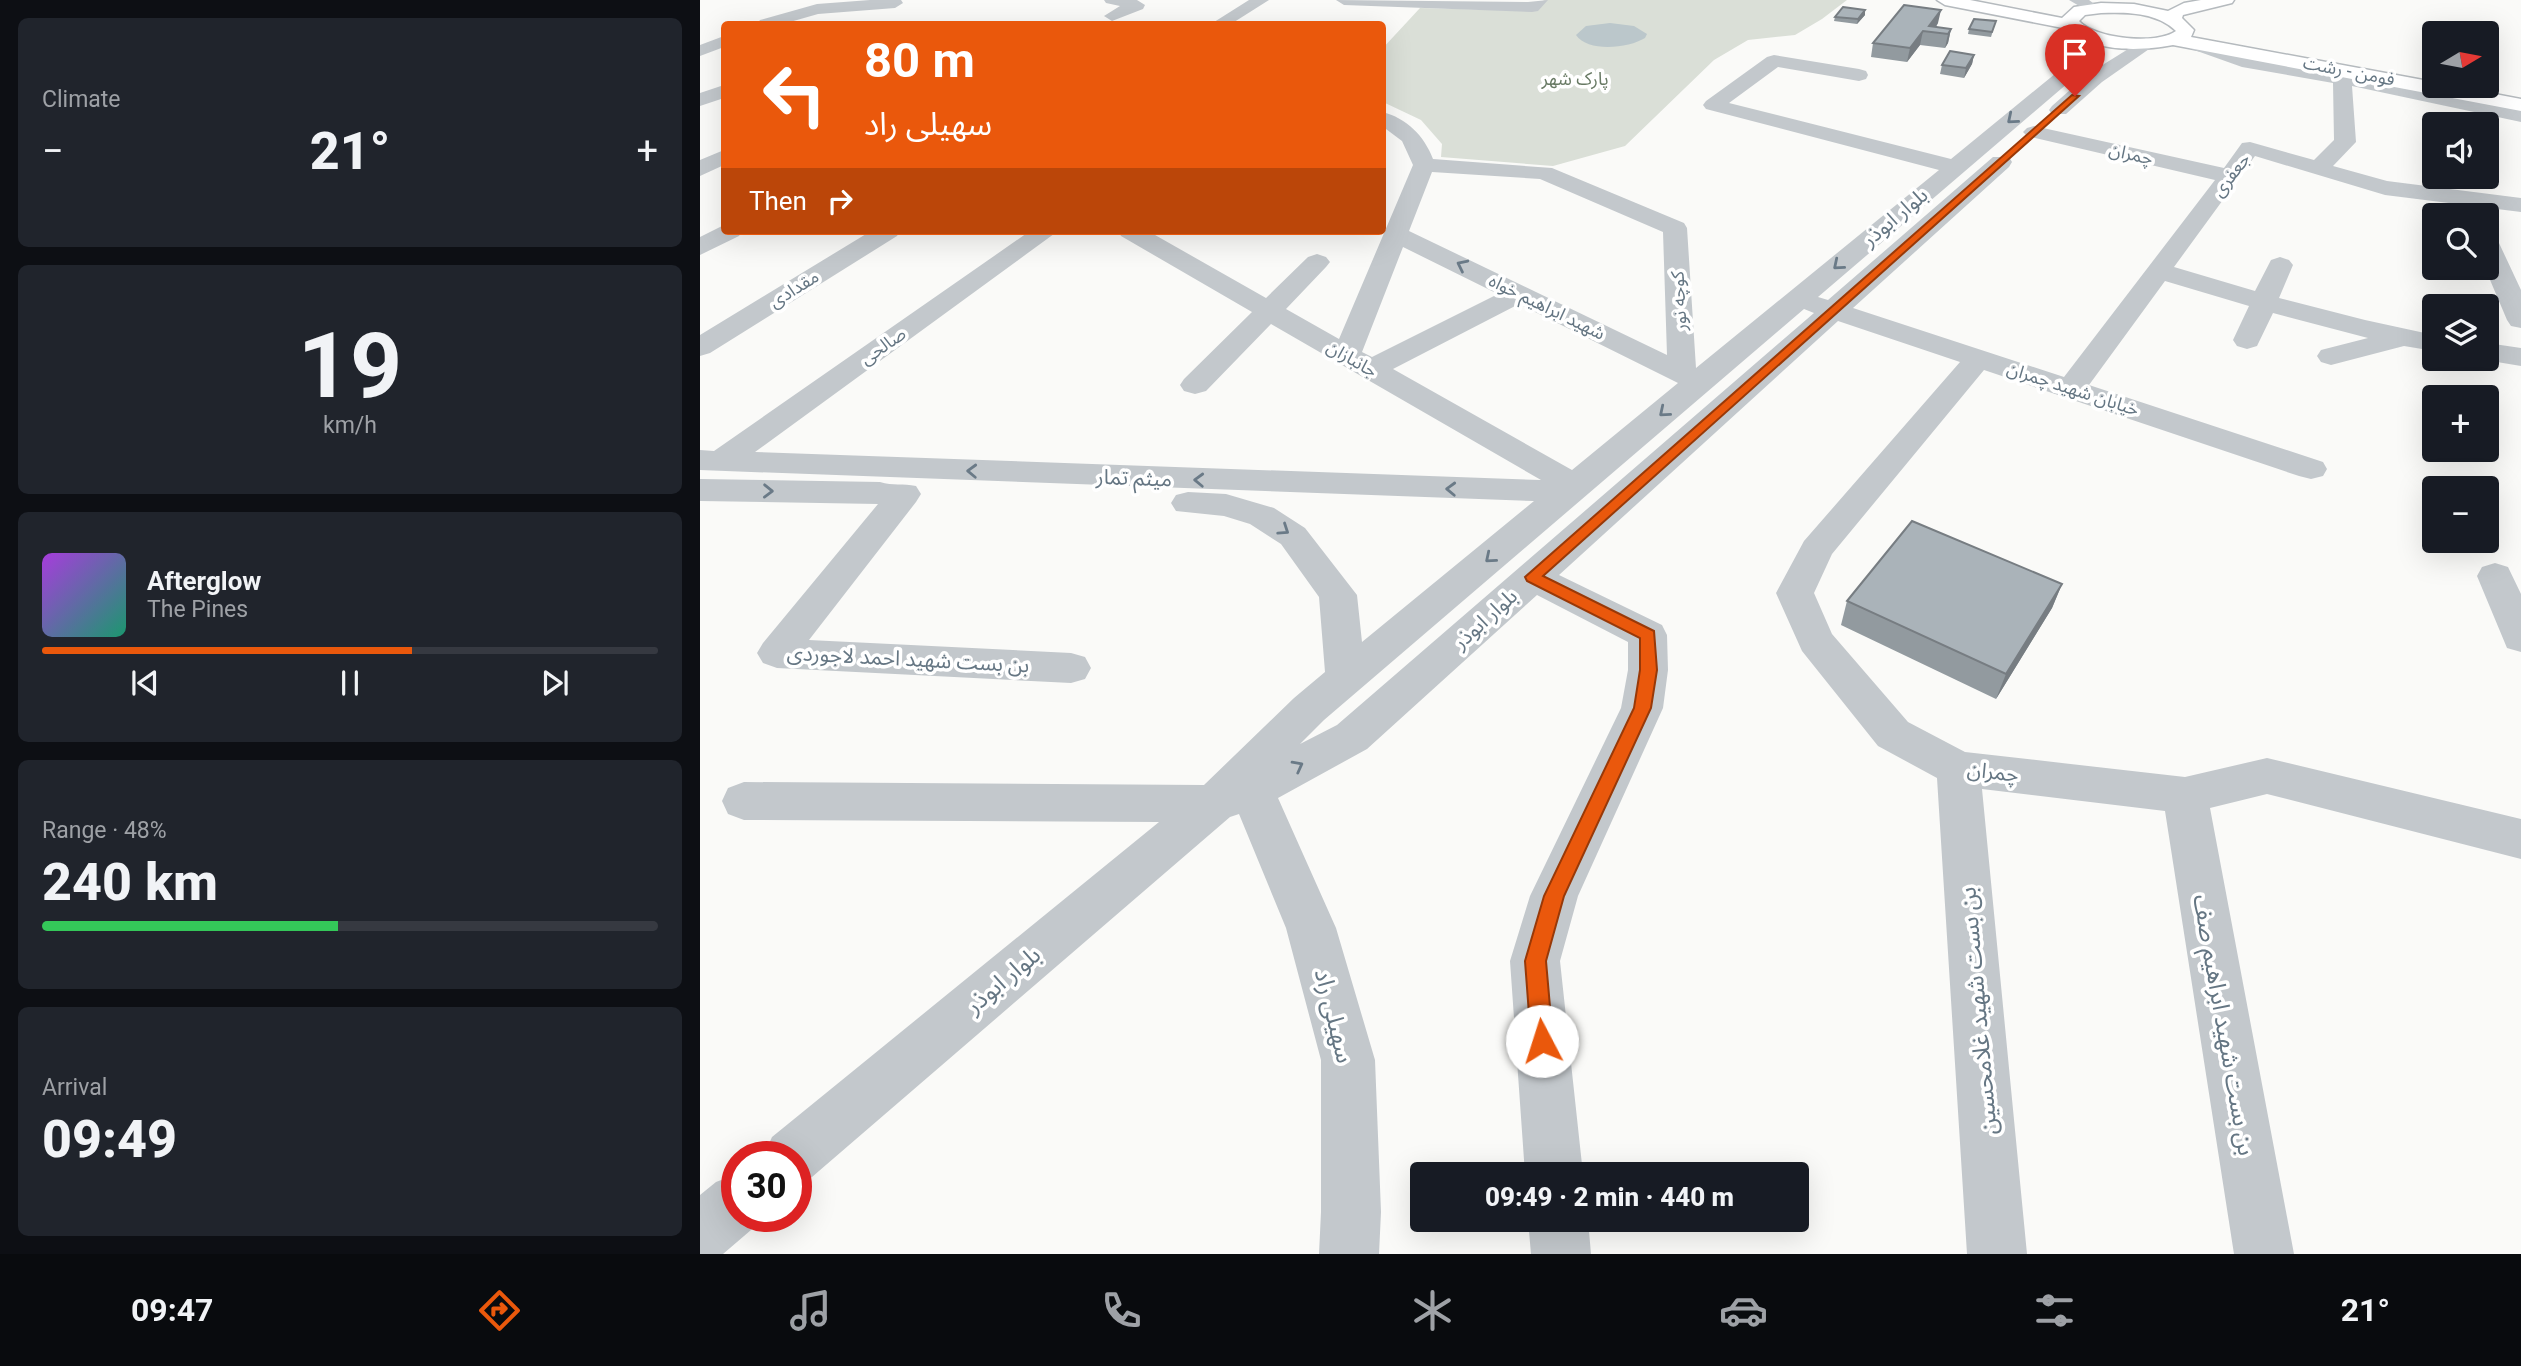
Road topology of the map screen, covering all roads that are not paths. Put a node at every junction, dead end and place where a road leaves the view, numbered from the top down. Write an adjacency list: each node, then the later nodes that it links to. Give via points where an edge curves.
1 (1261, 0): 14 (street)
2 (1344, 0): 9 (street)
3 (1540, 0): 9 (street, via 1532,7)
4 (1945, 0): 10 (main road)
5 (2002, 0): 10 (main road)
6 (2145, 0): 10 (main road)
7 (2226, 0): 15 (main road, via 2176,12)
8 (897, 1): 12 (street, via 817,9); 13 (street)
9 (1371, 1): 11 (street)
10 (2087, 15): 15 (main road); 15 (main road, via 2143,11); 37 (street, بلوار ابوذر, one-way to 37, via 2068,72)
11 (1349, 17)
12 (776, 21)
13 (867, 21)
14 (1225, 21)
15 (2168, 39): 19 (street); 20 (street); 28 (main road, فومن - رشت); 32 (street, بلوار ابوذر, via 2095,78)
16 (721, 42): 17 (street)
17 (700, 51)
18 (2180, 60): 19 (street)
19 (2242, 61): 22 (street)
20 (2422, 73)
21 (1858, 75): 37 (street, via 1814,62 1774,61 1713,105)
22 (2342, 79): 27 (street); 38 (street, via 2346,142)
23 (2499, 89): 25 (street)
24 (721, 92): 26 (street)
25 (2521, 94)
26 (700, 100)
27 (2451, 101): 29 (street); 30 (street)
28 (2521, 105)
29 (2453, 112)
30 (2521, 116)
31 (1386, 120): 36 (street, via 1418,144)
32 (2034, 132): 40 (street, چمران); 57 (street, بلوار ابوذر)
33 (700, 154): 34 (street)
34 (721, 157)
35 (721, 158): 39 (street)
36 (1424, 165): 43 (street); 69 (street, کوچه نور, via 1544,173 1675,228)
37 (1955, 167): 54 (street, بلوار ابوذر, one-way to 54)
38 (2318, 168): 40 (street, جعفری, via 2250,148); 41 (street, جعفری, via 2385,188)
39 (700, 169)
40 (2228, 176): 52 (street, جعفری)
41 (2468, 197): 42 (street, جعفری)
42 (2521, 205)
43 (1395, 233): 53 (street, شهید ابراهیم خواه, one-way to 43); 64 (street)
44 (722, 235): 48 (street)
45 (882, 235): 62 (street, مقدادی)
46 (1040, 235): 72 (street, صالحی)
47 (1137, 235): 56 (street, جانبازان)
48 (700, 247)
49 (1317, 262): 56 (street)
50 (2280, 265): 55 (street)
51 (2499, 270): 58 (street)
52 (2159, 271): 55 (street); 71 (street, جعفری)
53 (1520, 293): 68 (street); 69 (street, شهید ابراهیم خواه)
54 (1799, 298): 57 (street, خیابان شهید چمران); 69 (street, بلوار ابوذر)
55 (2264, 301): 59 (street); 60 (street)
56 (1267, 310): 64 (street, جانبازان); 70 (street)
57 (1834, 310): 66 (street, خیابان شهید چمران); 79 (street, بلوار ابوذر)
58 (2521, 320)
59 (2402, 338): 61 (street); 65 (street)
60 (2247, 341)
61 (2422, 341)
62 (700, 347)
63 (2499, 354): 67 (street)
64 (1346, 355): 68 (street, جانبازان)
65 (2331, 356)
66 (1979, 358): 71 (street, خیابان شهید چمران); 83 (street, چمران, via 1817,549 1796,593 1816,641 1893,734)
67 (2521, 358)
68 (1371, 369): 74 (street, جانبازان)
69 (1690, 378): 74 (street, بلوار ابوذر, one-way to 74)
70 (1195, 385)
71 (2071, 389): 73 (street, خیابان شهید چمران)
72 (710, 461): 76 (street, میثم تمار, one-way to 72)
73 (2311, 468)
74 (1572, 489): 76 (street, میثم تمار, one-way to 76); 82 (street, بلوار ابوذر, one-way to 82)
75 (700, 490): 77 (street, میثم تمار, one-way to 77)
76 (1234, 493): 77 (street, میثم تمار); 82 (street, میثم تمار, one-way to 82, via 1293,536 1338,595)
77 (904, 494): 81 (street, بن بست شهید احمد لاجوردی, via 777,653)
78 (2495, 576): 80 (street)
79 (1532, 577): 85 (street, بلوار ابوذر, one-way to 79, via 1352,737); 89 (street, via 1648,635 1642,708 1554,896 1535,961)
80 (2521, 638)
81 (1071, 668)
82 (1346, 678): 85 (street, بلوار ابوذر, via 1309,709)
83 (1958, 769): 84 (street, چمران); 95 (street, بن بست شهید غلامحسین)
84 (2185, 795): 87 (street, چمران, via 2267,776); 96 (street, بن بست شهید ابراهیم صف)
85 (1233, 798): 86 (street); 88 (street, بلوار ابوذر); 93 (street, سهیلی راد, via 1311,928 1348,1060)
86 (744, 801)
87 (2521, 839)
88 (812, 1141)
89 (1553, 1162)
90 (721, 1216): 92 (street)
91 (1559, 1232): 94 (street)
92 (700, 1234)
93 (1349, 1254)
94 (1561, 1254)
95 (1997, 1254)
96 (2264, 1254)

